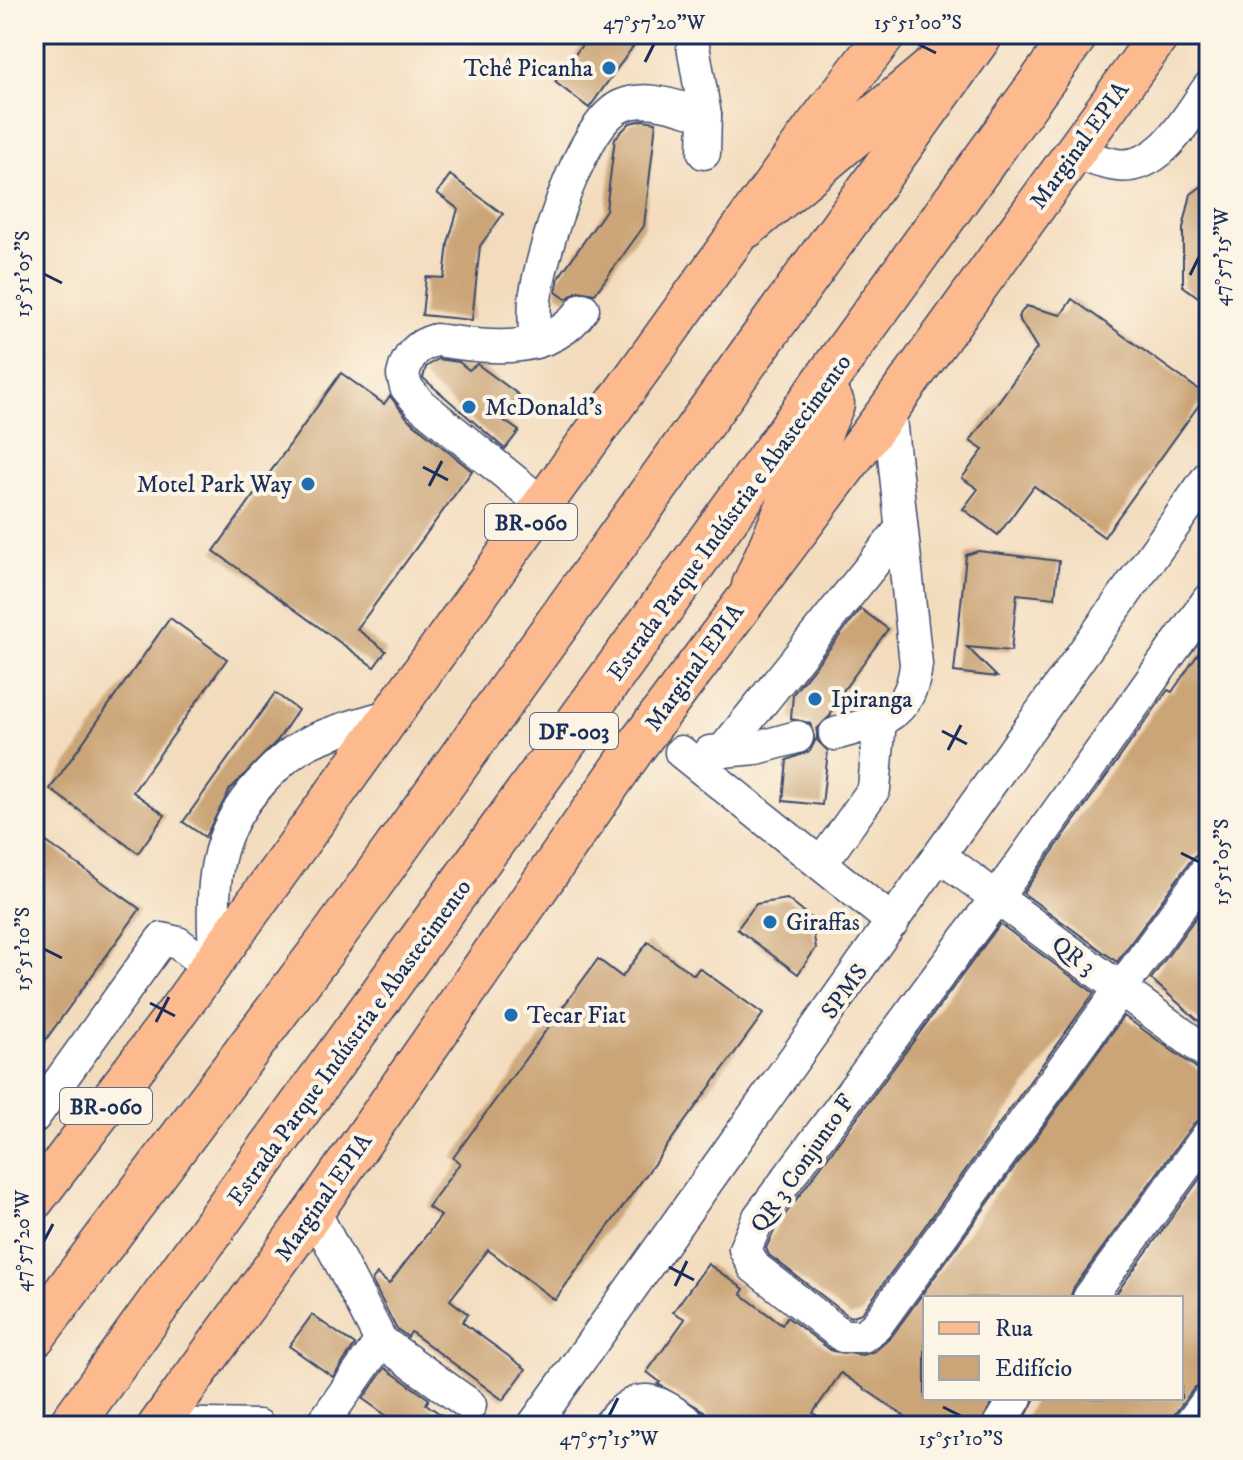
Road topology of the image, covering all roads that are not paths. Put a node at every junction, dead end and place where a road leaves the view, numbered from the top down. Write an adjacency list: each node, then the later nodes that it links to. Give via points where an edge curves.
1 (691, 34): 8 (street)
2 (886, 34): 11 (main road, BR-060)
3 (974, 34): 11 (highway)
4 (981, 34): 41 (highway, DF-003, via 336,932)
5 (1076, 34): 13 (highway, Estrada Parque Indústria e Abastecimento / DF-003)
6 (1160, 34): 10 (main road, Marginal EPIA)
7 (1209, 87): 10 (street, via 1161,152 1139,164 1119,166)
8 (705, 115): 9 (street); 14 (street, via 655,101 618,107 604,119 585,149 546,250 535,296)
9 (704, 153)
10 (1074, 153): 15 (main road, Marginal EPIA)
11 (746, 226): 17 (main road, BR-060)
12 (583, 309): 14 (street, via 559,334)
13 (865, 329): 19 (highway); 47 (highway, Estrada Parque Indústria e Abastecimento / DF-003)
14 (535, 342): 17 (street, via 486,347 436,340 413,351 403,375 420,404)
15 (889, 409): 18 (street); 19 (main road, Marginal EPIA)
16 (1209, 476): 28 (street, SPMS)
17 (544, 505): 21 (main road, BR-060)
18 (901, 529): 22 (street, via 916,664 907,699); 27 (street)
19 (754, 586): 25 (main road, Marginal EPIA)
20 (1209, 599): 31 (street, QR 3 Conjunto F)
21 (391, 715): 33 (main road, BR-060); 33 (street, via 305,745 251,792 226,831 216,860)
22 (880, 720): 23 (street); 29 (street, via 874,789)
23 (835, 734)
24 (797, 737): 27 (street)
25 (635, 748): 26 (street); 39 (main road, Marginal EPIA)
26 (681, 752): 27 (street); 29 (street)
27 (722, 752)
28 (940, 856): 31 (street, QR 3); 32 (street, SPMS)
29 (821, 864): 32 (street)
30 (1209, 867): 34 (street, QR 3 Conjunto F)
31 (997, 897): 34 (street, QR 3); 34 (street, QR 3 Conjunto F, via 749,1234 745,1249 754,1267 832,1330 854,1338 876,1326)
32 (893, 922): 50 (street, SPMS)
33 (212, 962): 36 (street, via 162,939); 38 (main road, BR-060)
34 (1120, 989): 35 (street, QR 3)
35 (1209, 1054)
36 (34, 1117)
37 (1209, 1134): 40 (street)
38 (34, 1200)
39 (314, 1211): 42 (street); 46 (main road, Marginal EPIA)
40 (1090, 1296)
41 (34, 1335)
42 (381, 1341): 45 (street); 49 (street)
43 (1209, 1399): 54 (street)
44 (1015, 1400): 53 (street)
45 (470, 1405)
46 (158, 1425): 48 (street)
47 (70, 1426)
48 (259, 1426)
49 (321, 1426)
50 (533, 1426)
51 (608, 1426): 52 (street, via 627,1405 648,1400)
52 (693, 1426)
53 (999, 1426)
54 (1189, 1426)

